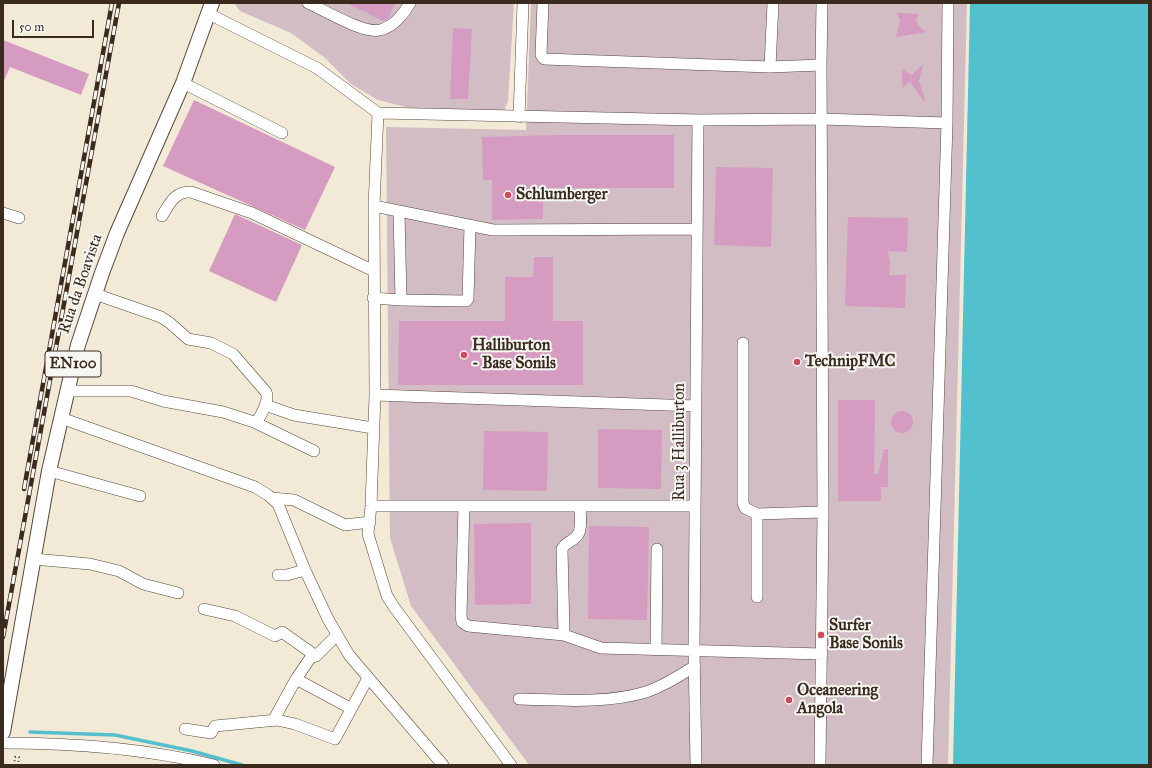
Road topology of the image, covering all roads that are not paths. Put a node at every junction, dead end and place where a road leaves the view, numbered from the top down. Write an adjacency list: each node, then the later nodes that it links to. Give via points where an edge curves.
1 (308, 3): 2 (street, via 364,28 380,30 400,18)
2 (410, 3)
3 (523, 3): 13 (street)
4 (543, 3): 10 (street, via 541,55 544,59)
5 (773, 3): 10 (street)
6 (822, 3): 9 (street)
7 (948, 3): 16 (street)
8 (210, 9): 11 (main road, Rua da Boavista / EN100); 12 (street, via 317,68)
9 (821, 65): 10 (street); 14 (street)
10 (770, 67)
11 (183, 83): 17 (street); 26 (main road, Rua da Boavista / EN100, via 117,233)
12 (378, 113): 13 (street); 18 (street)
13 (519, 117): 15 (street)
14 (821, 119): 15 (street); 16 (street); 45 (street)
15 (698, 120): 24 (street, Rua 3 Halliburton)
16 (947, 123): 76 (street)
17 (282, 133)
18 (374, 206): 19 (street); 25 (street)
19 (399, 211): 23 (street); 28 (street)
20 (3, 213): 22 (street)
21 (162, 216): 25 (street, via 174,197 182,192 191,192 252,213)
22 (19, 218)
23 (470, 226): 24 (street, via 492,230); 28 (street, via 468,299)
24 (697, 229): 33 (street, Rua 3 Halliburton)
25 (374, 271): 27 (street)
26 (95, 294): 30 (main road, Rua da Boavista / EN100, via 78,345); 32 (street, via 161,318 170,322 188,339 211,343 233,354 268,395)
27 (373, 298): 28 (street); 31 (street)
28 (401, 300)
29 (743, 343): 46 (street, via 743,503 745,508)
30 (67, 391): 34 (main road, Rua da Boavista / EN100); 35 (street, via 131,392 223,412)
31 (374, 395): 33 (street); 36 (street)
32 (265, 405): 35 (street, via 258,420); 36 (street, via 294,415)
33 (696, 406): 44 (street, Rua 3 Halliburton)
34 (61, 418): 38 (main road, Rua da Boavista / EN100); 40 (street, via 255,487)
35 (254, 422): 37 (street)
36 (373, 428): 41 (street)
37 (314, 451)
38 (49, 471): 39 (street); 49 (main road, Rua da Boavista / EN100)
39 (140, 496)
40 (272, 498): 47 (street, via 294,500 345,525); 50 (street, via 284,516)
41 (371, 506): 42 (street); 47 (street)
42 (464, 506): 43 (street); 56 (street, via 462,622 468,626)
43 (580, 506): 44 (street); 56 (street, via 579,533 562,549)
44 (695, 506): 58 (street, Rua 3 Halliburton)
45 (823, 512): 46 (street); 59 (street)
46 (757, 514): 53 (street)
47 (370, 522): 73 (street, via 369,540 389,599)
48 (657, 549): 57 (street)
49 (33, 560): 52 (street, via 90,564 112,569 143,584); 68 (main road, Rua da Boavista / EN100)
50 (305, 570): 51 (street); 55 (street)
51 (278, 575)
52 (178, 593)
53 (757, 597)
54 (204, 609): 60 (street, via 235,616 275,636 282,632)
55 (337, 635): 60 (street); 62 (street)
56 (564, 635): 57 (street, via 601,648)
57 (656, 650): 58 (street)
58 (694, 650): 59 (street); 61 (street, Rua 3 Halliburton)
59 (822, 654): 75 (street)
60 (316, 656): 63 (street, via 311,657)
61 (695, 666): 64 (street, via 646,692 622,697 575,700); 74 (street, Rua 3 Halliburton)
62 (368, 678): 65 (street); 72 (street)
63 (296, 679): 65 (street); 66 (street)
64 (519, 699)
65 (350, 708): 66 (street, via 335,739 295,724)
66 (273, 721): 67 (street, via 215,726 211,732)
67 (185, 729)
68 (3, 732)
69 (3, 743): 70 (street, via 49,743 135,749)
70 (195, 763): 71 (street)
71 (214, 765)
72 (443, 765)
73 (511, 765)
74 (696, 765)
75 (820, 765)
76 (926, 765)

